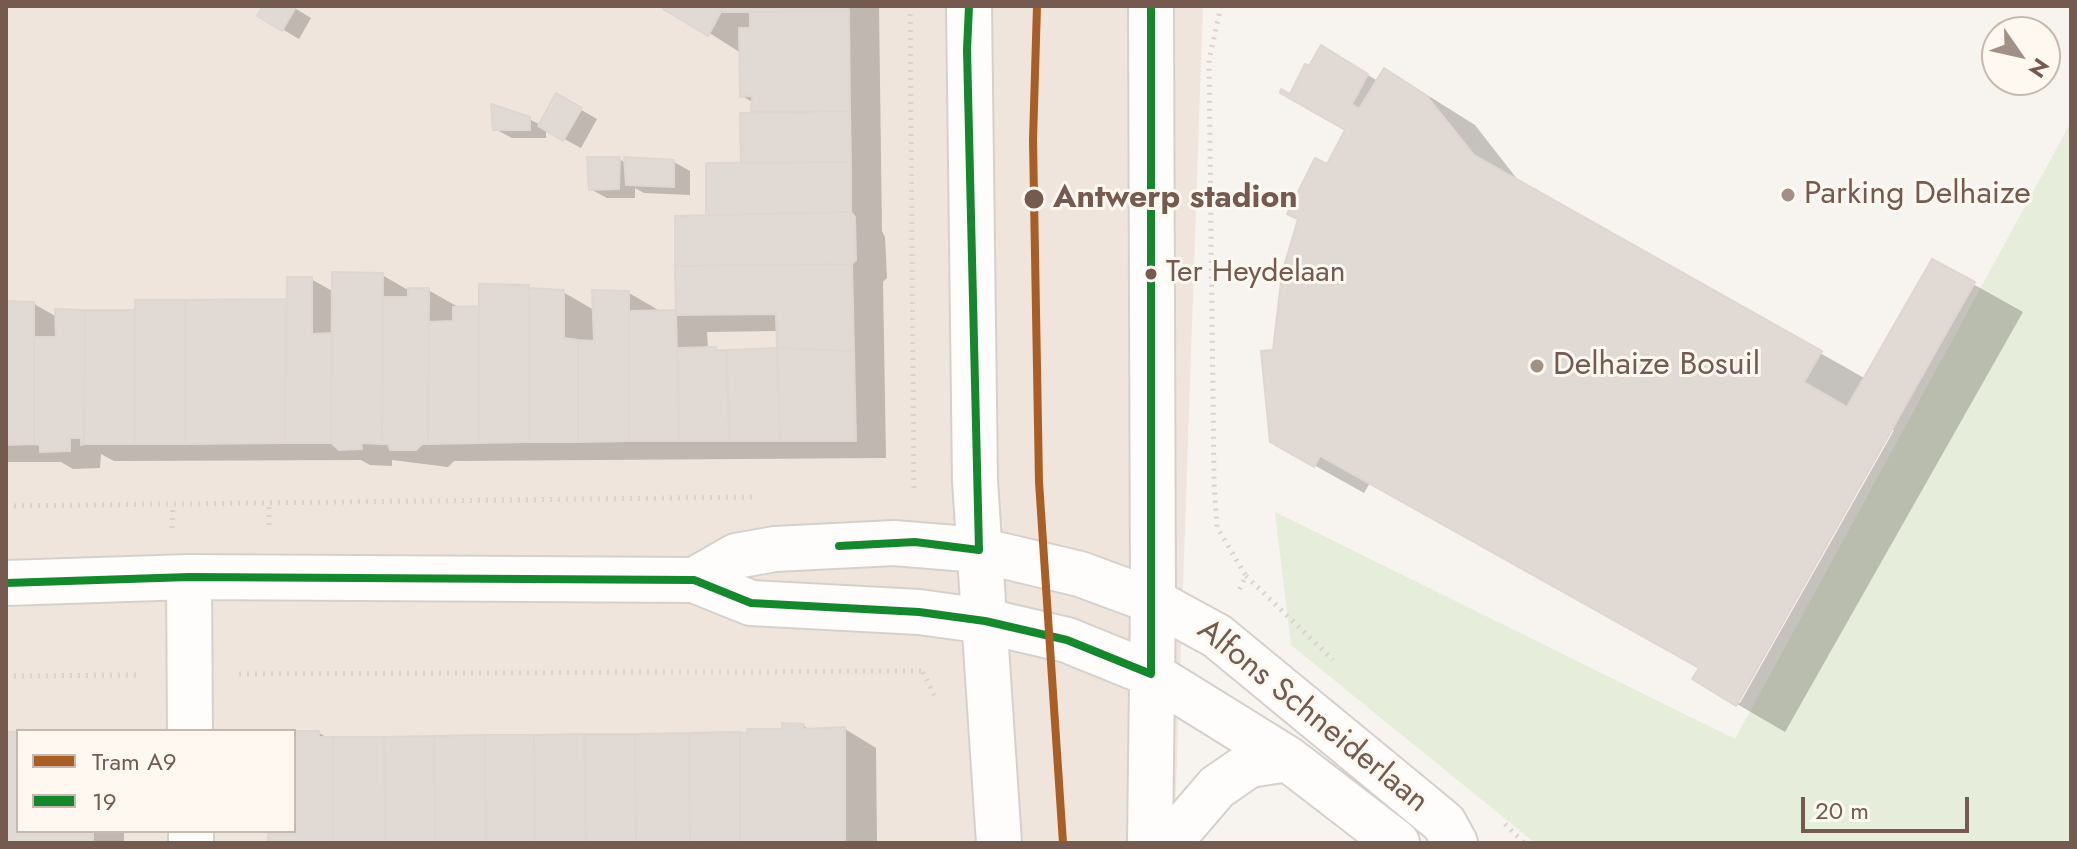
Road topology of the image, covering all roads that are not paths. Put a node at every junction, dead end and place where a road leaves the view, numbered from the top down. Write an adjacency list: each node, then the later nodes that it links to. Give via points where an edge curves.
1 (969, 6): 3 (street)
2 (1151, 6): 7 (street)
3 (979, 550): 5 (street, Alfons Schneiderlaan, via 915,542 775,549 736,556); 7 (street, Alfons Schneiderlaan, via 1080,574); 8 (street)
4 (189, 577): 5 (street, Alfons Schneiderlaan); 6 (street, Alfons Schneiderlaan); 10 (street)
5 (694, 580): 8 (street, Alfons Schneiderlaan, via 751,603)
6 (6, 583)
7 (1153, 601): 9 (street); 16 (street, Alfons Schneiderlaan, via 1217,636 1444,823)
8 (985, 621): 9 (street, Alfons Schneiderlaan, via 1067,640); 12 (street)
9 (1151, 674): 11 (street, Alfons Schneiderlaan); 13 (street)
10 (190, 729)
11 (1288, 759): 14 (street, Alfons Schneiderlaan, via 1249,765 1217,787); 15 (street, Alfons Schneiderlaan)
12 (999, 843)
13 (1150, 843)
14 (1169, 843)
15 (1397, 843)
16 (1455, 843)

